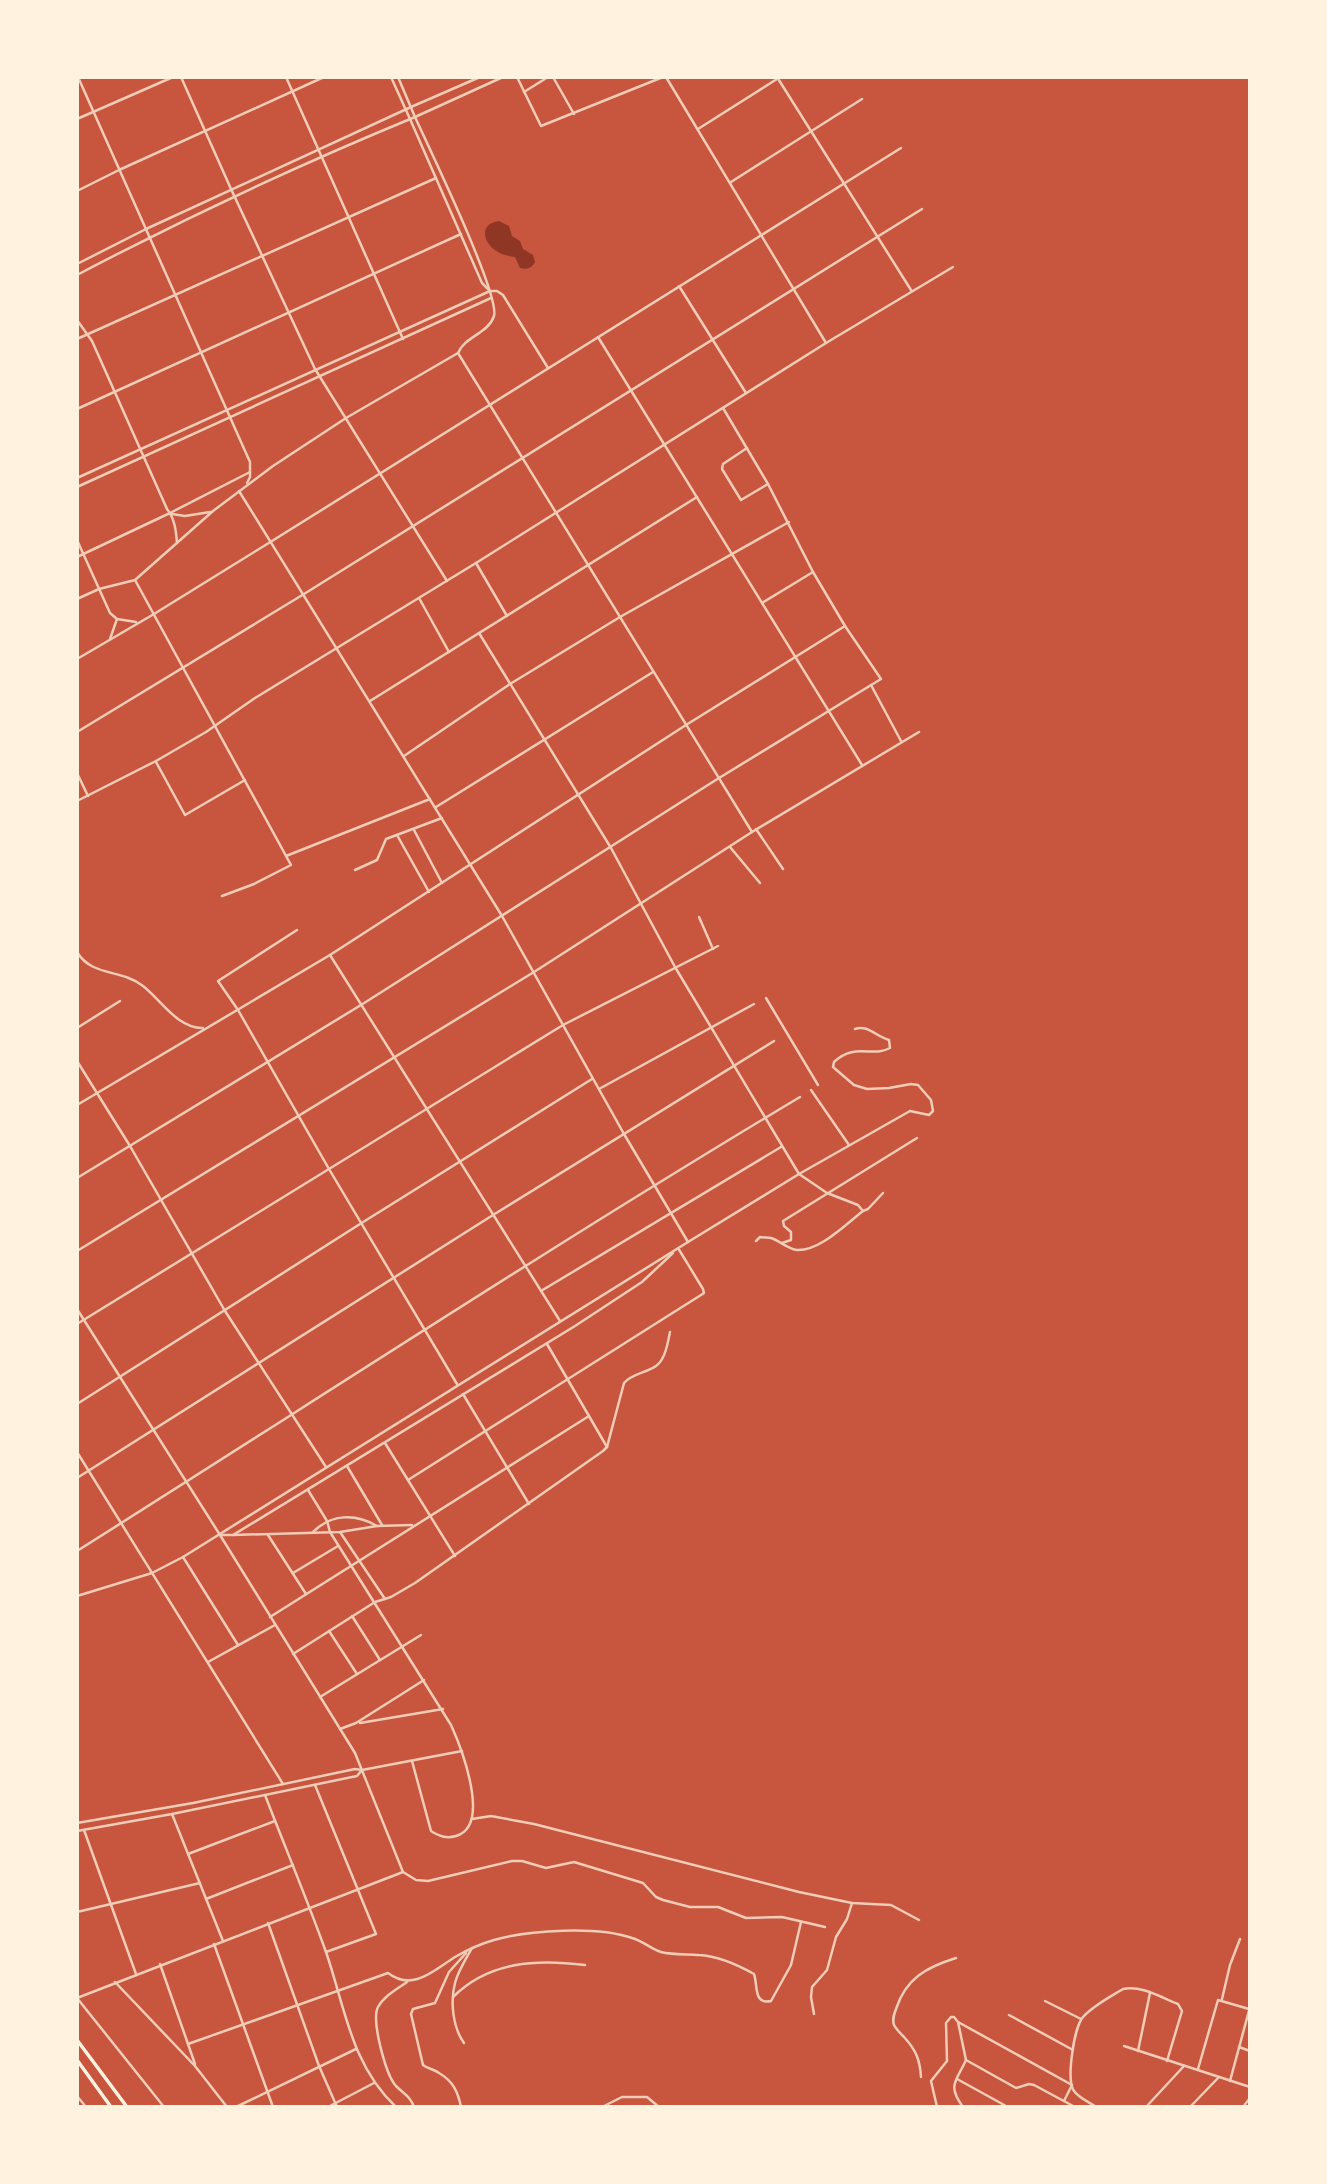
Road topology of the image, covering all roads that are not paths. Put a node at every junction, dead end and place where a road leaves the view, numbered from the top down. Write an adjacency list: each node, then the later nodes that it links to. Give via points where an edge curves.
1 (78, 77): 19 (street)
2 (173, 77): 19 (street)
3 (181, 77): 25 (street)
4 (286, 77): 14 (street)
5 (324, 77): 14 (street)
6 (391, 77): 18 (street)
7 (398, 77): 17 (street)
8 (480, 77): 17 (street)
9 (503, 77): 21 (street)
10 (517, 77): 15 (street)
11 (551, 77): 15 (street); 20 (street)
12 (664, 77): 20 (street); 24 (street)
13 (778, 77): 24 (street); 26 (street)
14 (293, 91): 25 (street); 28 (street)
15 (524, 92): 20 (street, via 539,125)
16 (862, 99): 26 (street)
17 (411, 107): 18 (street); 21 (street)
18 (405, 110): 23 (street); 28 (street)
19 (94, 112): 22 (street); 30 (street)
20 (574, 114)
21 (415, 117): 23 (street); 51 (street)
22 (77, 119)
23 (410, 119): 29 (street); 31 (street)
24 (698, 129): 32 (street)
25 (205, 131): 30 (street); 34 (street)
26 (810, 132): 32 (street); 33 (street)
27 (901, 148): 33 (street)
28 (318, 150): 29 (street); 34 (street)
29 (322, 158): 36 (street); 38 (street)
30 (120, 170): 35 (street); 39 (street)
31 (436, 178): 38 (street); 40 (street)
32 (731, 182): 41 (street)
33 (843, 184): 41 (street); 43 (street)
34 (231, 190): 36 (street); 39 (street)
35 (77, 191)
36 (234, 197): 42 (street); 44 (street)
37 (922, 209): 43 (street)
38 (348, 217): 44 (street); 47 (street)
39 (146, 229): 42 (street); 45 (street)
40 (461, 234): 47 (street); 51 (street, via 482,283)
41 (762, 235): 49 (street); 50 (street)
42 (149, 237): 48 (street); 53 (street)
43 (876, 237): 50 (street); 52 (street)
44 (262, 256): 53 (street); 55 (street)
45 (77, 264)
46 (953, 267): 52 (street)
47 (374, 274): 55 (street); 57 (street)
48 (77, 275)
49 (679, 286): 59 (street); 62 (street)
50 (793, 288): 62 (street); 63 (street)
51 (490, 291): 54 (street); 57 (street); 66 (street, via 503,295)
52 (912, 292): 63 (street)
53 (175, 295): 58 (street); 64 (street)
54 (492, 298): 61 (street); 65 (street, via 495,311 491,323)
55 (288, 314): 64 (street); 67 (street)
56 (77, 320): 58 (street)
57 (400, 331): 61 (street); 67 (street)
58 (88, 334): 60 (street); 70 (street)
59 (598, 337): 66 (street); 69 (street)
60 (77, 339)
61 (403, 339): 68 (street)
62 (713, 340): 69 (street); 71 (street)
63 (826, 343): 71 (street)
64 (202, 353): 70 (street); 75 (street)
65 (458, 353): 72 (street); 77 (street)
66 (548, 368): 72 (street)
67 (315, 369): 68 (street); 75 (street)
68 (320, 377): 76 (street); 77 (street)
69 (631, 391): 78 (street); 82 (street)
70 (115, 392): 74 (street); 80 (street)
71 (746, 393): 73 (street)
72 (489, 406): 82 (street); 84 (street)
73 (723, 408): 78 (street); 79 (street)
74 (77, 409)
75 (227, 409): 76 (street); 80 (street)
76 (231, 418): 81 (street); 83 (street)
77 (346, 418): 84 (street); 87 (street)
78 (664, 444): 90 (street); 92 (street)
79 (747, 448): 86 (street); 86 (street, via 722,469 741,500)
80 (140, 450): 81 (street); 85 (street)
81 (143, 457): 88 (street); 93 (street)
82 (522, 458): 92 (street); 95 (street)
83 (250, 472): 87 (street); 93 (street)
84 (380, 472): 95 (street); 97 (street)
85 (77, 478)
86 (768, 484): 94 (street)
87 (245, 486): 89 (street)
88 (77, 487)
89 (239, 491): 91 (street); 97 (street)
90 (697, 497): 100 (street); 103 (street)
91 (213, 511): 93 (street, via 185,516); 98 (street)
92 (555, 512): 102 (street); 103 (street)
93 (170, 513): 98 (street); 99 (street)
94 (789, 522): 100 (street); 104 (street)
95 (412, 526): 106 (street); 108 (street)
96 (77, 540): 99 (street)
97 (272, 541): 108 (street); 112 (street)
98 (177, 543): 105 (street)
99 (83, 554): 101 (street); 107 (street)
100 (732, 555): 111 (street); 114 (street)
101 (77, 557)
102 (476, 563): 106 (street); 113 (street)
103 (588, 565): 113 (street); 114 (street)
104 (813, 572): 111 (street); 117 (street)
105 (135, 580): 107 (street); 112 (street)
106 (447, 581): 109 (street)
107 (99, 589): 110 (street); 115 (street)
108 (304, 594): 120 (street); 124 (street)
109 (419, 598): 120 (street); 121 (street)
110 (77, 600)
111 (762, 603): 122 (street)
112 (154, 614): 116 (street); 124 (street)
113 (507, 616): 118 (street)
114 (620, 617): 125 (street); 126 (street)
115 (117, 619): 116 (street); 119 (street)
116 (139, 623): 119 (street)
117 (845, 626): 122 (street); 127 (street, via 881,679)
118 (479, 633): 121 (street); 126 (street)
119 (110, 639): 123 (street)
120 (337, 648): 128 (street); 130 (street)
121 (449, 652): 128 (street)
122 (796, 657): 129 (street); 131 (street)
123 (77, 659)
124 (184, 668): 130 (street); 132 (street)
125 (653, 672): 131 (street); 134 (street)
126 (510, 684): 134 (street); 136 (street)
127 (871, 685): 129 (street); 135 (street)
128 (370, 701): 136 (street)
129 (829, 711): 138 (street); 140 (street)
130 (214, 724): 137 (street); 141 (street)
131 (686, 725): 140 (street); 142 (street)
132 (77, 732)
133 (919, 732): 135 (street)
134 (545, 740): 142 (street); 146 (street)
135 (901, 742): 138 (street)
136 (404, 757): 144 (street)
137 (156, 761): 141 (street, via 185,815); 143 (street)
138 (862, 765): 149 (street)
139 (77, 774): 143 (street)
140 (719, 778): 150 (street); 153 (street)
141 (244, 780): 154 (street)
142 (578, 794): 153 (street); 155 (street)
143 (88, 796): 145 (street)
144 (430, 799): 146 (street); 154 (street)
145 (77, 801)
146 (436, 807): 147 (street)
147 (442, 818): 148 (street); 155 (street)
148 (413, 829): 151 (street); 158 (street)
149 (756, 830): 150 (street); 156 (street)
150 (752, 832): 152 (street)
151 (397, 835): 157 (street, via 386,839 377,860); 160 (street)
152 (730, 846): 159 (street); 162 (street)
153 (611, 848): 162 (street); 163 (street)
154 (286, 856): 161 (street, via 291,865)
155 (471, 864): 158 (street); 163 (street)
156 (783, 869)
157 (355, 870)
158 (442, 883): 160 (street)
159 (760, 883)
160 (429, 892): 169 (street)
161 (222, 896)
162 (642, 904): 170 (street); 171 (street)
163 (502, 916): 171 (street); 174 (street)
164 (699, 917): 167 (street)
165 (297, 930): 176 (street, via 218,981)
166 (718, 946): 167 (street)
167 (713, 949): 170 (street)
168 (77, 952): 180 (street, via 95,969 142,984 188,1026)
169 (330, 955): 174 (street); 176 (street)
170 (675, 967): 177 (street); 178 (street)
171 (534, 972): 177 (street); 183 (street)
172 (766, 998): 188 (street)
173 (120, 1002): 179 (street)
174 (361, 1004): 183 (street); 185 (street)
175 (754, 1004): 178 (street)
176 (238, 1010): 180 (street); 185 (street)
177 (563, 1025): 187 (street); 194 (street)
178 (711, 1026): 186 (street); 189 (street)
179 (77, 1028)
180 (207, 1028): 191 (street)
181 (855, 1029): 199 (street, via 865,1028 888,1039 890,1048 844,1054 833,1067 854,1085 867,1089 918,1085 931,1100 933,1111 929,1115 910,1111)
182 (774, 1041): 186 (street)
183 (393, 1056): 194 (street); 195 (street)
184 (77, 1061): 191 (street)
185 (267, 1062): 195 (street); 200 (street)
186 (734, 1066): 196 (street); 197 (street)
187 (593, 1079): 189 (street); 202 (street)
188 (818, 1084)
189 (599, 1089): 197 (street)
190 (811, 1090): 199 (street)
191 (97, 1093): 193 (street); 200 (street)
192 (800, 1097): 196 (street)
193 (77, 1105)
194 (426, 1109): 202 (street); 203 (street)
195 (297, 1115): 203 (street); 209 (street)
196 (765, 1118): 201 (street); 206 (street)
197 (624, 1134): 206 (street); 212 (street)
198 (917, 1138): 207 (street)
199 (849, 1145): 204 (street)
200 (130, 1146): 205 (street); 209 (street)
201 (782, 1146): 204 (street); 211 (street)
202 (460, 1162): 212 (street); 213 (street)
203 (329, 1169): 213 (street); 219 (street)
204 (799, 1174): 207 (street); 215 (street)
205 (77, 1178)
206 (655, 1184): 211 (street); 220 (street)
207 (827, 1193): 210 (street); 216 (street, via 783,1221 791,1240)
208 (883, 1193): 210 (street)
209 (161, 1199): 218 (street); 219 (street)
210 (863, 1211): 216 (street, via 820,1243 794,1250)
211 (671, 1212): 215 (street); 222 (street)
212 (493, 1215): 220 (street); 221 (street)
213 (360, 1224): 221 (street); 224 (street)
214 (756, 1241): 216 (street, via 760,1237)
215 (688, 1242): 217 (street)
216 (780, 1243)
217 (678, 1248): 226 (street); 230 (street, via 642,1282); 233 (street, via 704,1293)
218 (77, 1251)
219 (192, 1254): 224 (street); 225 (street)
220 (525, 1266): 222 (street); 228 (street)
221 (393, 1278): 228 (street); 231 (street)
222 (541, 1291): 226 (street)
223 (77, 1309): 225 (street)
224 (225, 1311): 231 (street); 232 (street)
225 (84, 1320): 227 (street); 232 (street)
226 (560, 1321): 234 (street)
227 (77, 1324)
228 (424, 1329): 234 (street); 237 (street)
229 (670, 1332): 242 (street, via 663,1359 624,1383)
230 (546, 1343): 233 (street); 235 (street)
231 (260, 1364): 237 (street); 239 (street)
232 (120, 1377): 236 (street); 239 (street)
233 (568, 1380): 238 (street); 240 (street)
234 (457, 1384): 245 (street)
235 (463, 1394): 240 (street); 241 (street)
236 (77, 1404)
237 (292, 1414): 245 (street); 250 (street)
238 (589, 1416): 242 (street); 246 (street)
239 (154, 1431): 247 (street); 250 (street)
240 (485, 1432): 246 (street); 249 (street)
241 (385, 1443): 244 (street); 249 (street)
242 (607, 1447): 252 (street)
243 (77, 1452): 247 (street)
244 (347, 1466): 251 (street); 257 (street)
245 (326, 1467): 261 (street)
246 (507, 1467): 252 (street); 253 (street)
247 (88, 1471): 248 (street); 255 (street)
248 (77, 1478)
249 (408, 1480): 253 (street)
250 (187, 1482): 255 (street); 261 (street)
251 (308, 1490): 254 (street); 262 (street)
252 (529, 1504): 266 (street)
253 (430, 1516): 256 (street); 266 (street)
254 (327, 1521): 257 (street, via 357,1518); 258 (street); 260 (street)
255 (121, 1523): 265 (street); 270 (street)
256 (415, 1525): 257 (street); 268 (street)
257 (379, 1526): 259 (street)
258 (330, 1532): 259 (street); 260 (street); 264 (street)
259 (340, 1532): 268 (street)
260 (313, 1533): 263 (street)
261 (220, 1535): 262 (street); 267 (street); 277 (street)
262 (233, 1535): 263 (street)
263 (268, 1535): 271 (street)
264 (338, 1546): 269 (street); 271 (street)
265 (77, 1551)
266 (455, 1556): 274 (street)
267 (183, 1557): 270 (street); 281 (street)
268 (359, 1560): 269 (street); 274 (street)
269 (351, 1565): 272 (street); 275 (street)
270 (152, 1573): 273 (street); 285 (street)
271 (293, 1573): 272 (street)
272 (306, 1594): 277 (street)
273 (77, 1595)
274 (384, 1599): 275 (street)
275 (375, 1602): 276 (street); 282 (street)
276 (352, 1616): 279 (street); 284 (street)
277 (270, 1617): 278 (street)
278 (275, 1625): 281 (street); 283 (street)
279 (329, 1631): 283 (street); 286 (street)
280 (421, 1635): 282 (street)
281 (238, 1645): 285 (street)
282 (402, 1646): 284 (street); 287 (street)
283 (293, 1654): 288 (street)
284 (380, 1660): 286 (street)
285 (208, 1662): 295 (street)
286 (357, 1674): 288 (street)
287 (424, 1680): 289 (street); 290 (street)
288 (320, 1697): 291 (street)
289 (443, 1709): 290 (street); 292 (street)
290 (356, 1723): 291 (street)
291 (340, 1729): 294 (street)
292 (462, 1751): 293 (street); 299 (street, via 474,1808)
293 (412, 1761): 294 (street); 299 (street, via 430,1831 453,1838 462,1834)
294 (362, 1770): 295 (street); 296 (street, via 357,1776); 306 (street)
295 (283, 1784): 301 (street)
296 (315, 1785): 297 (street); 308 (street)
297 (265, 1795): 298 (street); 300 (street)
298 (172, 1814): 302 (street); 304 (street)
299 (472, 1819): 310 (street, via 491,1816 534,1824)
300 (275, 1821): 304 (street); 305 (street)
301 (77, 1823)
302 (84, 1830): 303 (street); 311 (street)
303 (77, 1831)
304 (188, 1854): 307 (street)
305 (293, 1865): 309 (street); 312 (street)
306 (404, 1872): 308 (street); 315 (street, via 428,1881 512,1861 546,1868 574,1862 643,1882 663,1900 690,1907 718,1907 746,1918)
307 (200, 1883): 309 (street); 311 (street)
308 (357, 1889): 312 (street); 323 (street, via 376,1934)
309 (206, 1899): 319 (street)
310 (852, 1903): 314 (street, via 891,1905); 338 (street, via 827,1970 812,1987)
311 (111, 1904): 313 (street); 327 (street)
312 (310, 1907): 316 (street); 323 (street)
313 (77, 1912)
314 (919, 1920)
315 (801, 1922): 317 (street); 321 (street, via 791,1965 766,2003 758,1997 756,1976 748,1971 702,1955 663,1952 631,1937 545,1931)
316 (268, 1923): 319 (street); 336 (street)
317 (825, 1927)
318 (1240, 1939): 335 (street)
319 (223, 1941): 320 (street)
320 (214, 1944): 325 (street); 342 (street)
321 (472, 1948): 322 (street); 332 (street, via 457,1977)
322 (468, 1950): 329 (street, via 430,1975); 382 (street, via 449,1972 435,2003 413,2009 411,2014 423,2065 440,2073 457,2090)
323 (326, 1952): 330 (street)
324 (956, 1958): 359 (street, via 932,1966 911,1981 897,2006 894,2026 916,2053)
325 (160, 1964): 327 (street); 345 (street)
326 (585, 1965): 332 (street, via 536,1962 503,1968 472,1980)
327 (136, 1974): 328 (street)
328 (115, 1982): 333 (street); 355 (street)
329 (407, 1982): 330 (street, via 388,1973); 381 (street, via 383,2000 375,2020 387,2068)
330 (339, 1991): 336 (street); 348 (street)
331 (1150, 1993): 340 (street, via 1124,1989); 350 (street); 354 (street, via 1181,2007)
332 (453, 1997): 344 (street, via 457,2029)
333 (77, 1998): 375 (street)
334 (1045, 2001): 340 (street)
335 (1222, 2001): 337 (street); 358 (street, via 1218,2000)
336 (298, 2005): 342 (street); 356 (street)
337 (1250, 2008): 347 (street)
338 (814, 2014)
339 (1009, 2015): 349 (street)
340 (1081, 2019): 349 (street)
341 (958, 2022): 353 (street); 364 (street); 385 (street, via 954,2017 948,2019 947,2061 931,2081)
342 (243, 2025): 345 (street); 366 (street)
343 (77, 2040): 374 (main road)
344 (464, 2043)
345 (188, 2044): 355 (street)
346 (1124, 2046): 350 (street)
347 (1239, 2047): 351 (street); 362 (street)
348 (356, 2049): 356 (street); 363 (street)
349 (1073, 2050): 364 (street)
350 (1138, 2051): 354 (street)
351 (1250, 2051)
352 (77, 2060): 373 (main road)
353 (966, 2060): 361 (street); 369 (street, via 1016,2088 1034,2085)
354 (1167, 2061): 357 (street)
355 (195, 2066): 376 (street)
356 (319, 2066): 366 (street); 370 (street)
357 (1184, 2066): 358 (street); 389 (street)
358 (1198, 2070): 360 (street)
359 (921, 2077)
360 (1219, 2077): 362 (street); 390 (street)
361 (957, 2079): 371 (street); 386 (street, via 954,2094)
362 (1230, 2081): 365 (street)
363 (374, 2083): 370 (street); 380 (street)
364 (1072, 2085): 369 (street); 388 (street)
365 (1250, 2087)
366 (267, 2091): 377 (street); 378 (street)
367 (77, 2096): 372 (street)
368 (1250, 2098): 391 (street)
369 (1064, 2101): 387 (street)
370 (336, 2105): 379 (street)
371 (1006, 2106)
372 (86, 2107)
373 (111, 2107)
374 (127, 2107)
375 (164, 2107)
376 (227, 2107)
377 (236, 2107)
378 (274, 2107)
379 (328, 2107)
380 (396, 2107)
381 (414, 2107)
382 (461, 2107)
383 (602, 2107): 384 (street, via 622,2097 647,2097)
384 (659, 2107)
385 (937, 2107)
386 (963, 2107)
387 (1075, 2107)
388 (1096, 2107)
389 (1146, 2107)
390 (1190, 2107)
391 (1243, 2107)

